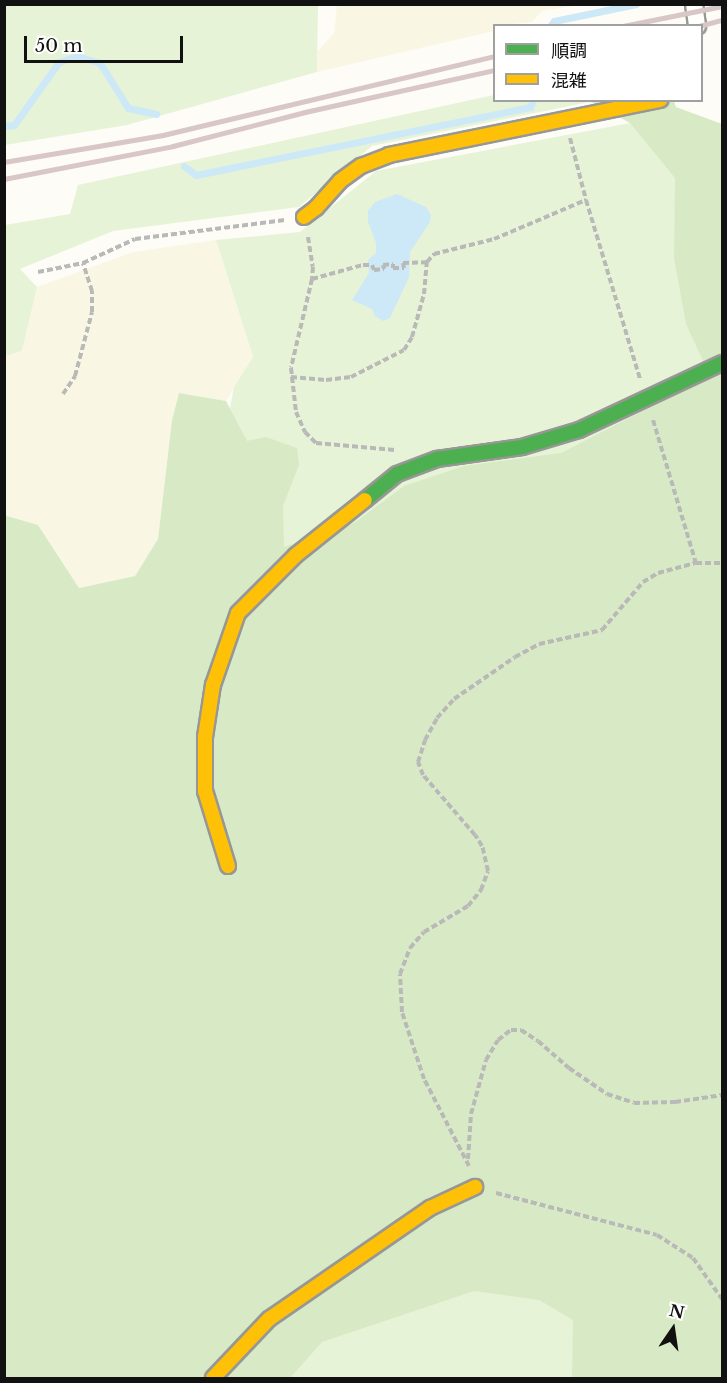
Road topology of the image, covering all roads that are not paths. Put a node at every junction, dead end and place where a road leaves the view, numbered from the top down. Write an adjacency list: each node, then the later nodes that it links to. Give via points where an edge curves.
1 (694, 4): 2 (street)
2 (697, 24)
3 (650, 102): 4 (street, via 389,155 361,166 340,181)
4 (304, 217)
5 (723, 363): 6 (street, via 579,430 522,447 437,459 397,474 296,555 238,613 213,685 205,737 205,791)
6 (228, 866)
7 (475, 1187): 8 (street, via 430,1208 269,1319)
8 (213, 1378)

